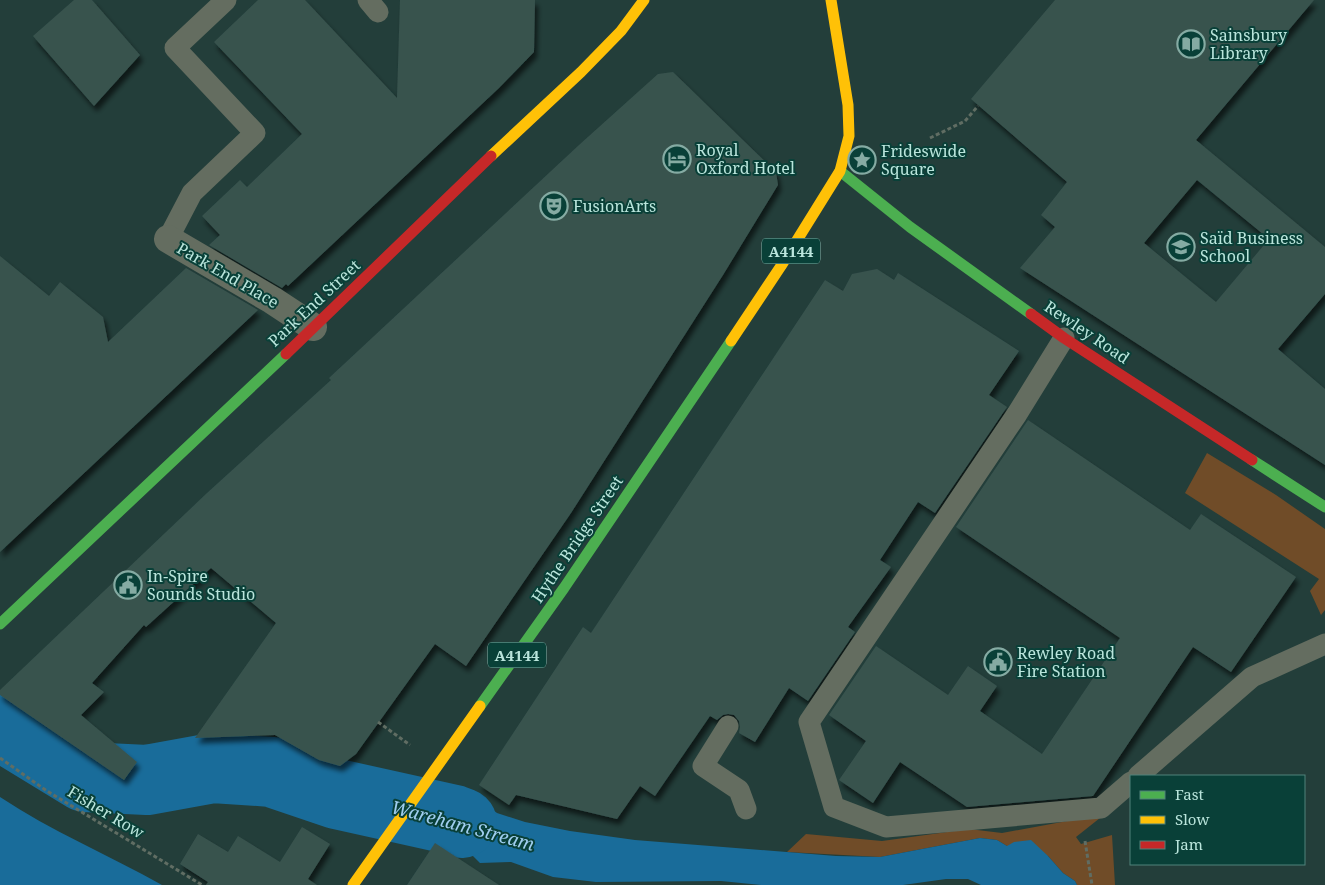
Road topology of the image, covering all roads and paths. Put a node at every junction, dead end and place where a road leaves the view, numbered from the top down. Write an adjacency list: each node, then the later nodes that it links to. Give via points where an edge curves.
1 (226, 0): 7 (lane, via 175,48 255,133 192,193)
2 (644, 0): 8 (street, Park End Street, via 621,31 581,72)
3 (831, 0): 6 (street, via 848,105 848,136)
4 (978, 106): 5 (path, via 965,121)
5 (930, 138)
6 (840, 171): 9 (street, Rewley Road, via 910,227); 21 (street, Hythe Bridge Street / A4144, via 782,266 564,588)
7 (168, 239): 8 (street, Park End Place)
8 (313, 327): 11 (street, Park End Street)
9 (1064, 338): 10 (street, Rewley Road); 18 (lane, via 809,722 834,807 886,827 1101,808)
10 (1325, 508)
11 (0, 624)
12 (1325, 644): 17 (lane, via 1252,677)
13 (378, 722): 15 (path)
14 (728, 726): 19 (lane, via 703,766 739,790)
15 (414, 748)
16 (0, 758): 20 (path, Fisher Row, via 47,791)
17 (1139, 775)
18 (1130, 783)
19 (746, 809)
20 (202, 885)
21 (353, 885)

